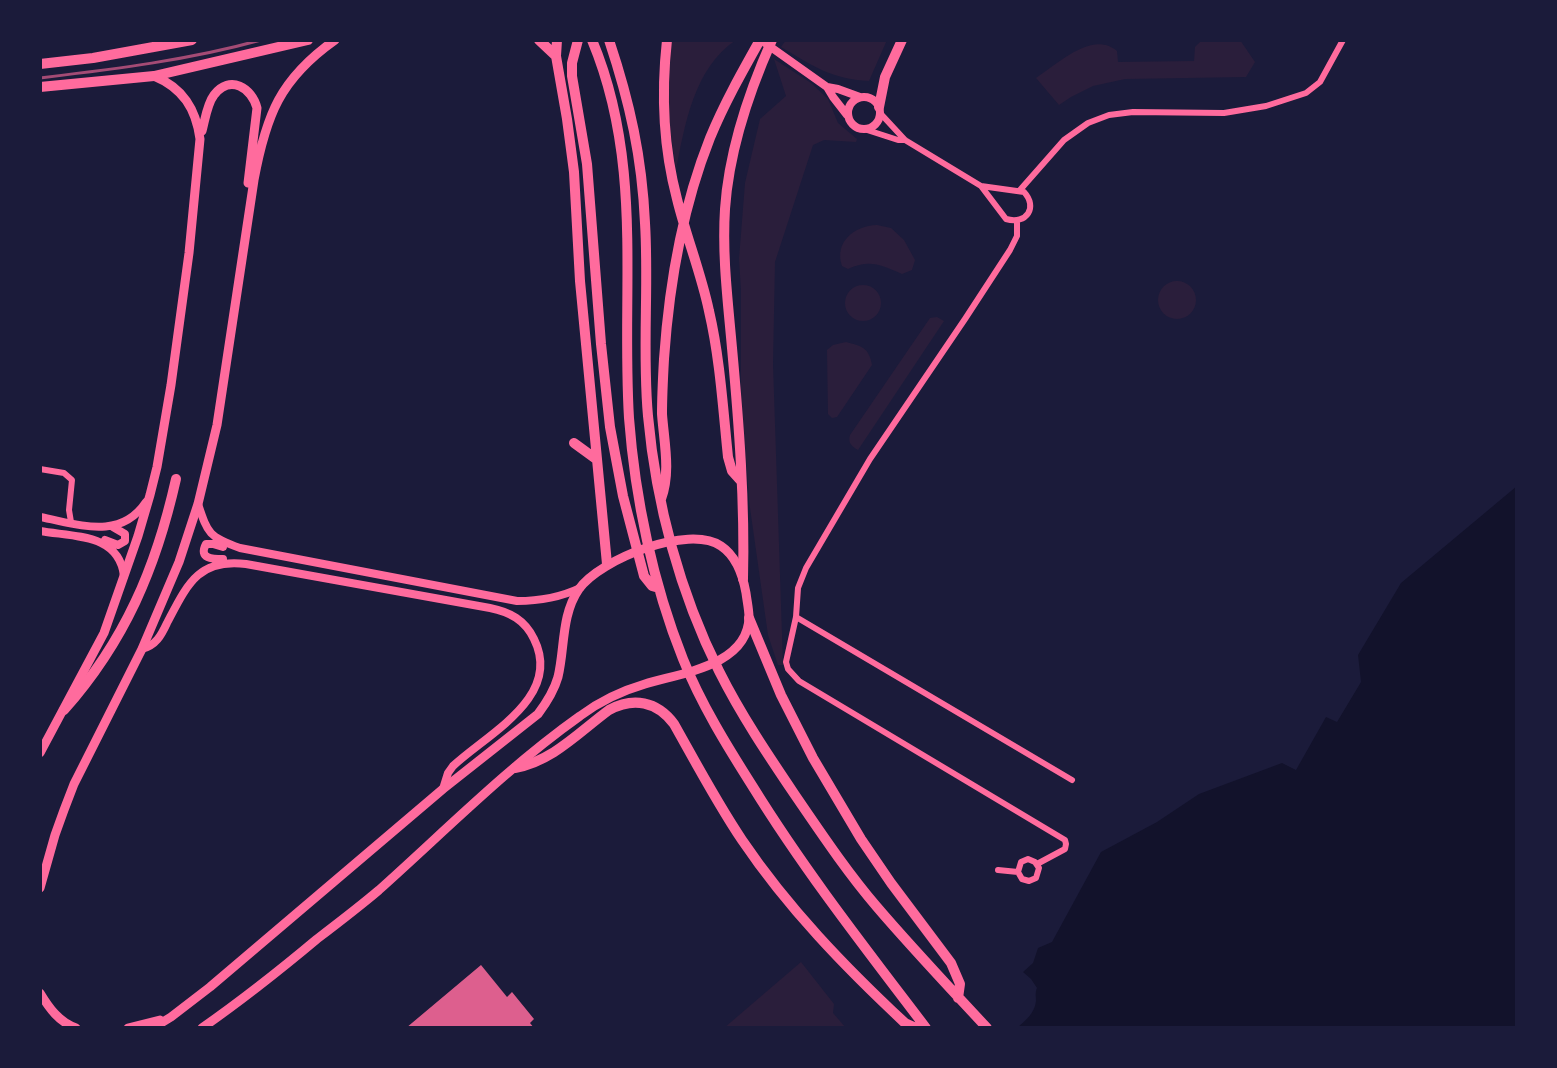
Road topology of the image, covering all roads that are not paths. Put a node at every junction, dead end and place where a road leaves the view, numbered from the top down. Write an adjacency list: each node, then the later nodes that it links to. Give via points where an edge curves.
1 (192, 40): 15 (main road)
2 (308, 40): 16 (main road)
3 (335, 40): 27 (main road, via 301,68 277,102 263,135)
4 (539, 40): 14 (main road)
5 (557, 40): 14 (main road)
6 (578, 40): 48 (main road, via 572,76 587,164 605,386 623,496 644,576)
7 (592, 40): 48 (main road, via 619,140 626,192 628,391 637,492)
8 (609, 40): 35 (main road, via 632,116 643,188 645,376)
9 (667, 40): 33 (main road, via 663,95 669,164 710,312 728,457)
10 (760, 40): 18 (street); 35 (main road, via 711,137 674,273 664,355 666,476)
11 (772, 40): 33 (main road, via 735,145 724,229)
12 (902, 40): 20 (main road, via 885,77)
13 (1343, 40): 26 (street, via 1320,82 1306,93 1224,113 1109,115 1064,140)
14 (556, 56): 30 (main road, via 574,172)
15 (40, 64)
16 (154, 76): 17 (main road); 23 (main road, via 182,93 198,122)
17 (40, 87)
18 (827, 87): 19 (street); 21 (street)
19 (860, 97): 20 (street, via 869,97); 21 (street, via 850,103)
20 (880, 110): 22 (street, via 875,124); 24 (street)
21 (847, 115): 22 (street)
22 (864, 129): 24 (street)
23 (200, 139): 27 (main road, via 217,91 234,85 250,92 257,108); 34 (main road, via 171,385)
24 (905, 140): 25 (street)
25 (981, 186): 26 (street); 28 (street, via 1006,219)
26 (1020, 190): 28 (street, via 1030,208)
27 (249, 210): 36 (main road, via 217,425)
28 (1017, 221): 49 (street, via 1015,242 870,459 806,568)
29 (574, 443): 30 (main road)
30 (596, 459): 44 (main road)
31 (40, 469): 38 (street, via 64,473 72,480)
32 (176, 479): 52 (main road, via 154,559 121,634)
33 (741, 481): 46 (main road)
34 (150, 495): 39 (street, via 134,517); 45 (main road)
35 (660, 500): 62 (main road, via 706,643 762,746 847,869)
36 (198, 504): 42 (street, via 212,535); 51 (main road)
37 (40, 517): 38 (street)
38 (71, 522): 39 (street)
39 (113, 527): 41 (street, via 125,534 122,544)
40 (40, 531): 41 (street)
41 (93, 540): 45 (street, via 114,550)
42 (240, 548): 43 (street, via 206,544 203,549 206,557); 47 (street, via 517,601 543,600)
43 (235, 563): 51 (street, via 219,563 201,572 158,640); 56 (street, via 501,611 522,622 538,648 534,691 512,717 453,766)
44 (607, 564): 46 (main road, via 647,547 708,540 729,553); 47 (main road)
45 (124, 576): 52 (main road, via 104,633)
46 (743, 579): 50 (main road)
47 (580, 588): 56 (main road, via 566,622 559,675 538,714)
48 (659, 588): 70 (main road, via 688,671 737,762 807,870)
49 (796, 617): 55 (street); 57 (street, via 786,654 792,675 1065,840 1065,849)
50 (749, 618): 54 (main road, via 741,642 715,663 606,699); 62 (main road, via 813,758 861,839 951,963 960,984)
51 (142, 649): 60 (main road, via 74,784)
52 (64, 710): 53 (main road)
53 (40, 753)
54 (515, 768): 68 (main road, via 375,893); 69 (main road, via 546,758 619,704 654,706 674,724 743,841 784,897 841,960)
55 (1072, 780)
56 (443, 789): 63 (main road)
57 (1037, 864): 59 (street, via 1024,860); 59 (street, via 1033,880)
58 (998, 870): 59 (street)
59 (1018, 872)
60 (40, 888)
61 (40, 993): 65 (main road, via 54,1014)
62 (958, 998): 64 (main road)
63 (171, 1017): 66 (main road); 67 (main road)
64 (985, 1026)
65 (76, 1028)
66 (128, 1028)
67 (153, 1028)
68 (202, 1028)
69 (916, 1028)
70 (926, 1028)

